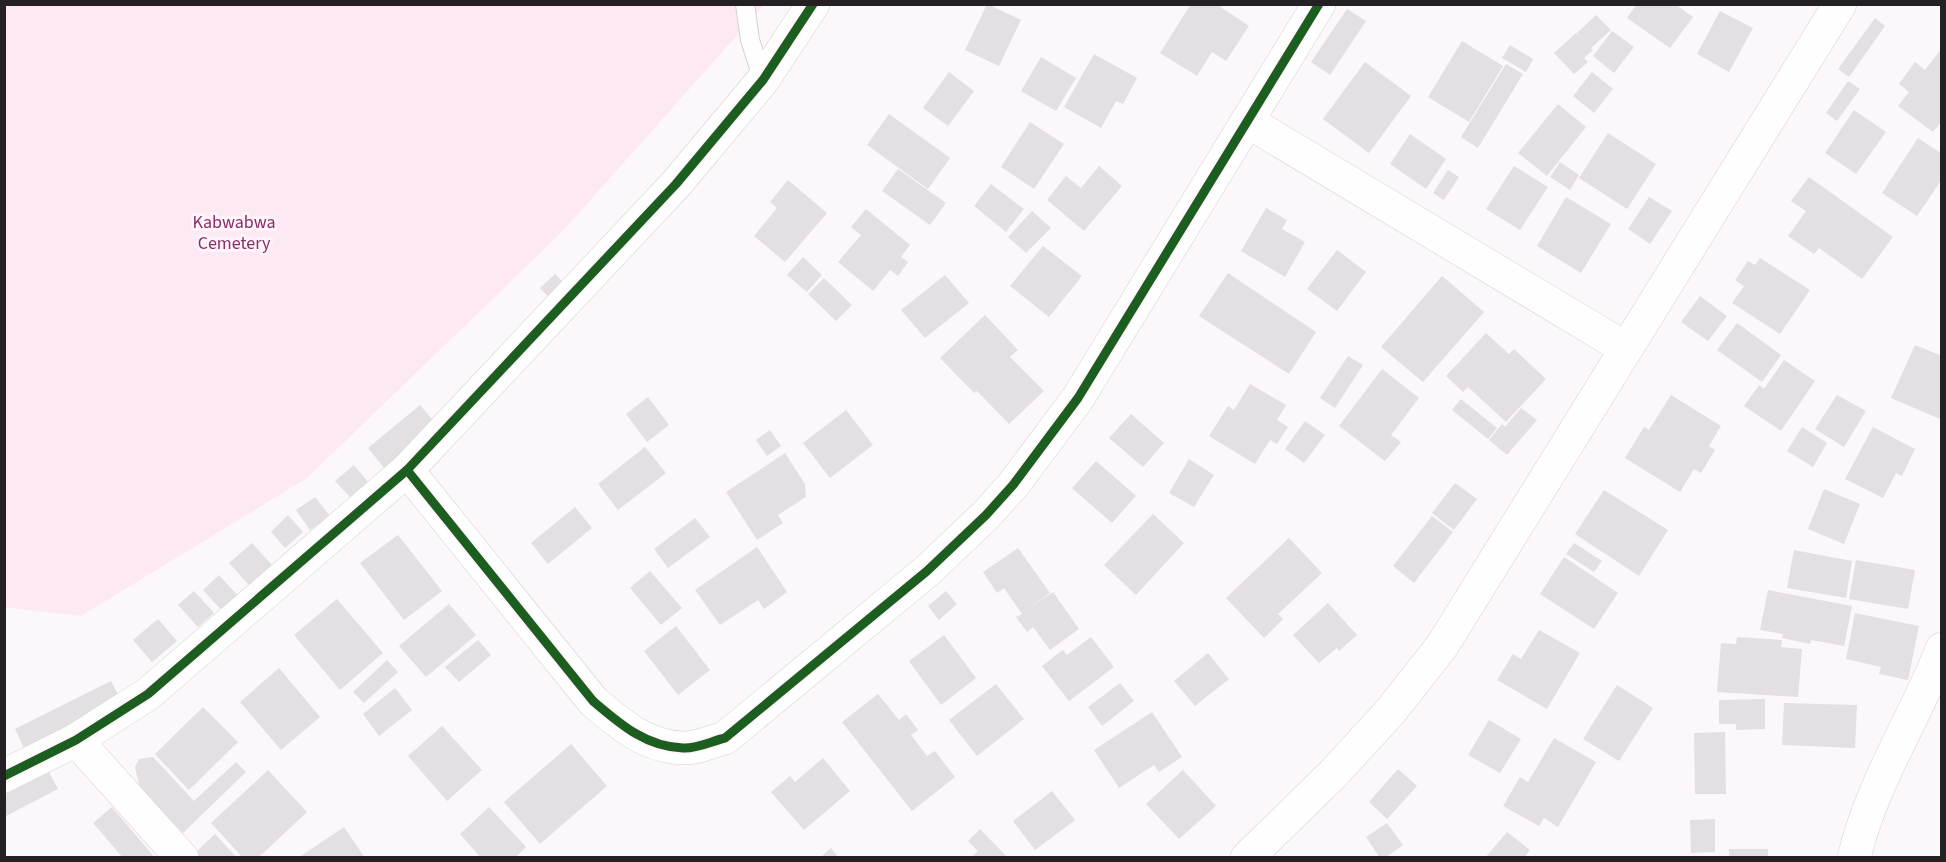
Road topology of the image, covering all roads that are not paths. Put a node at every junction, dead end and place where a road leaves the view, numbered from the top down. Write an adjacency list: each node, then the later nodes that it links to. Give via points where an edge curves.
1 (745, 4): 5 (lane, via 750,40)
2 (813, 4): 5 (street)
3 (1319, 4): 6 (street)
4 (1840, 4): 7 (street)
5 (763, 80): 8 (street, via 676,184)
6 (1247, 121): 7 (street); 8 (street, via 1078,398 1013,485 927,570 725,738 685,748 649,742 623,727 592,701)
7 (1625, 348): 13 (street, via 1442,646 1390,712 1333,774)
8 (407, 470): 10 (street, via 148,694)
9 (1941, 649): 14 (street, via 1868,810)
10 (76, 740): 11 (street); 12 (street)
11 (4, 776)
12 (182, 858)
13 (1247, 858)
14 (1854, 858)

